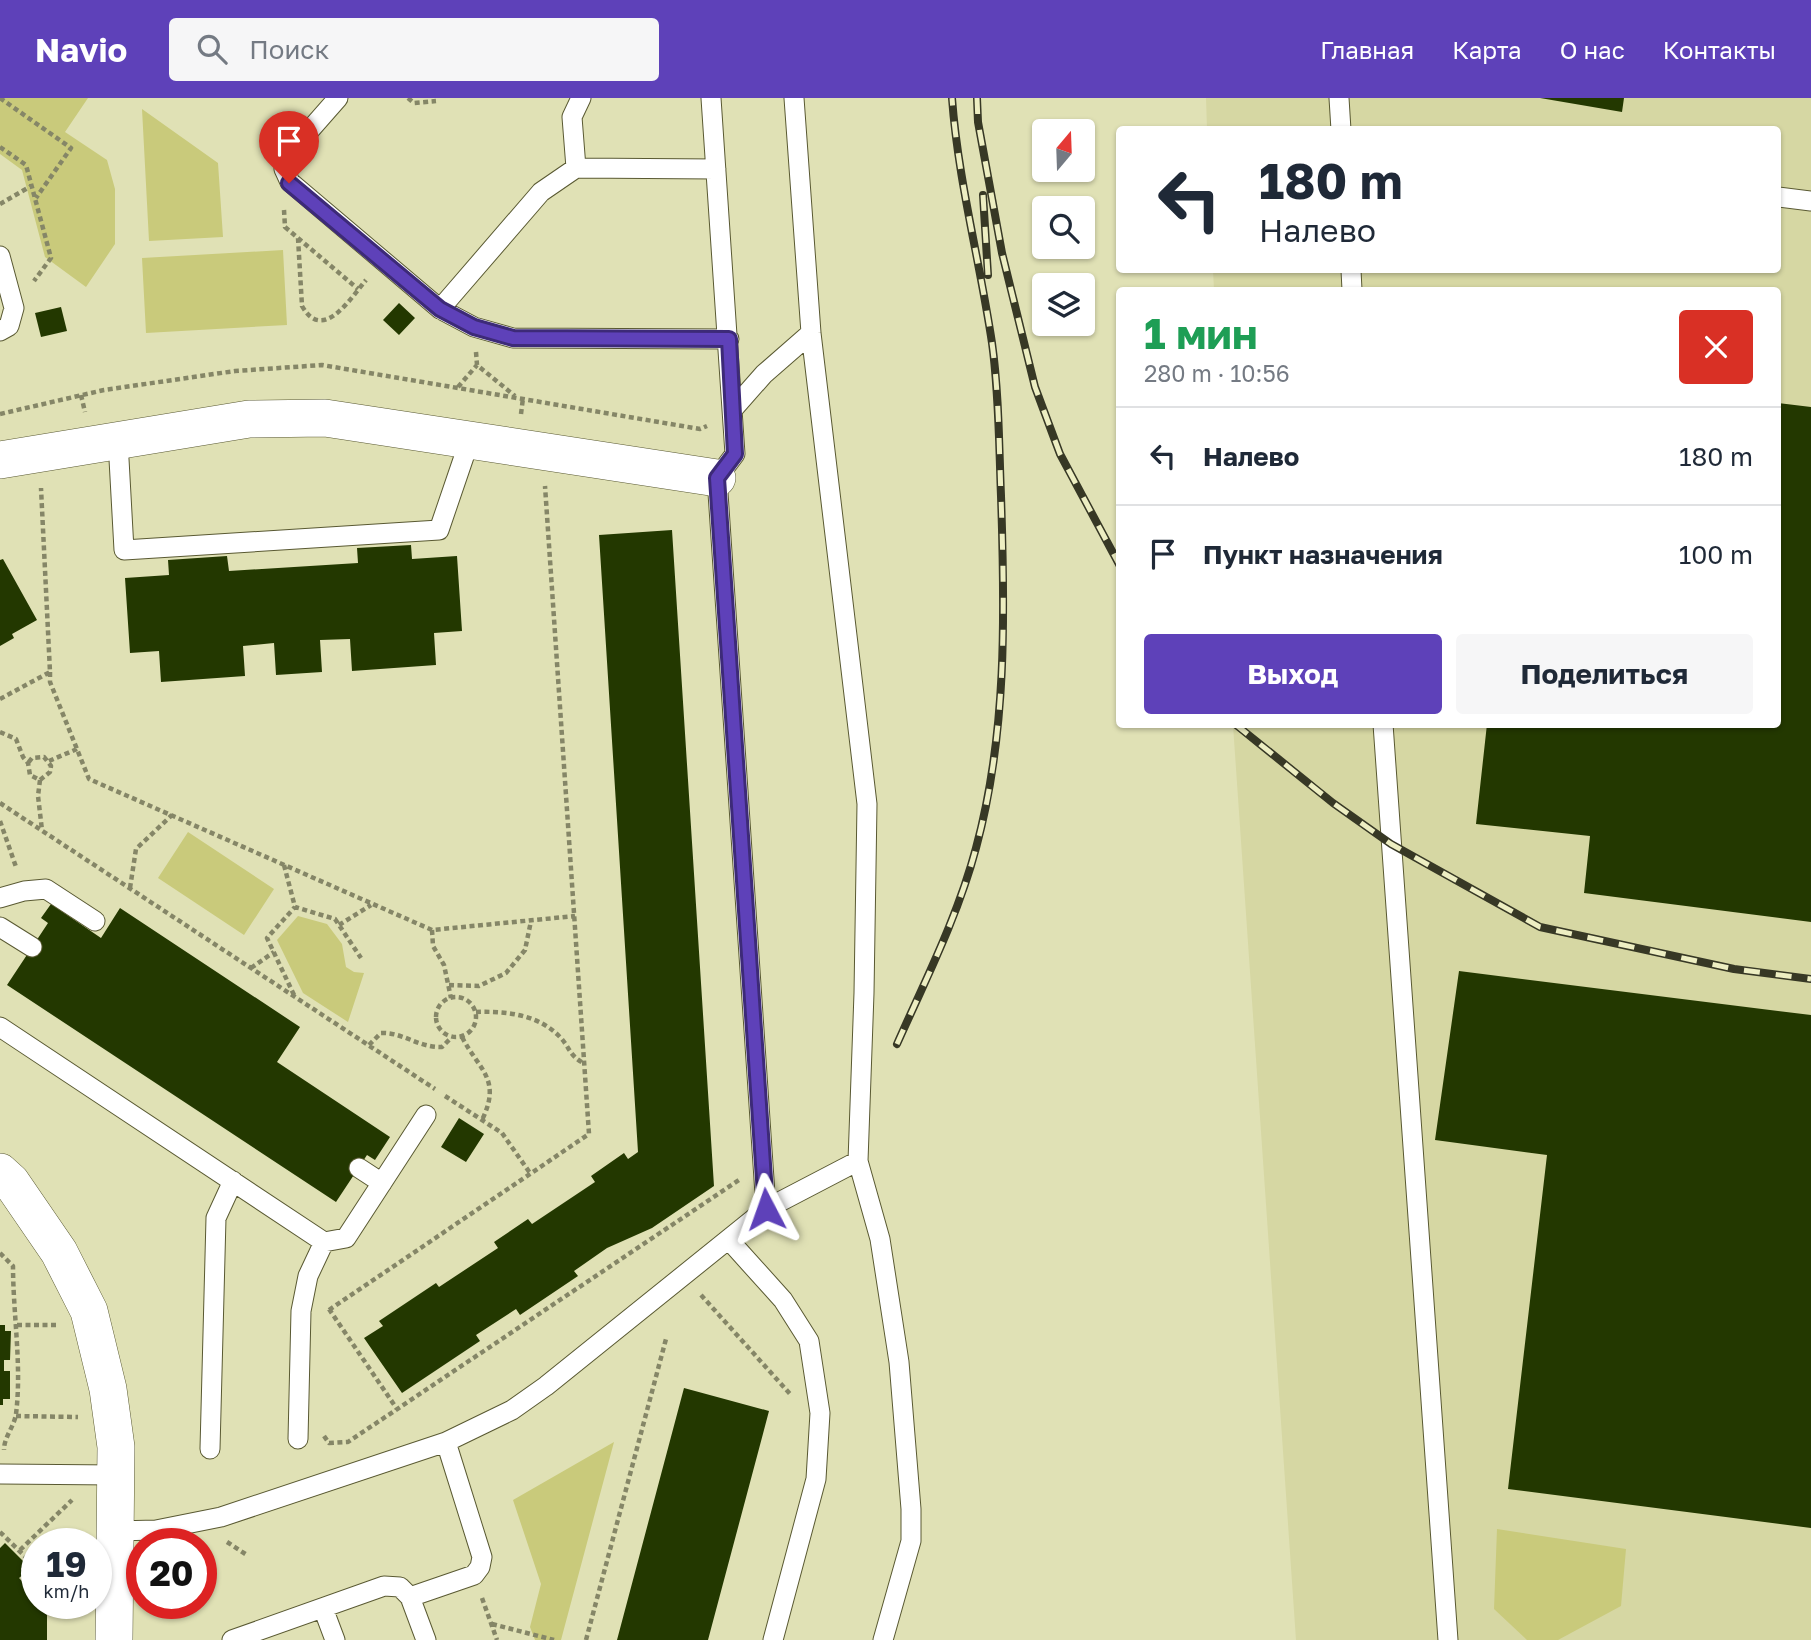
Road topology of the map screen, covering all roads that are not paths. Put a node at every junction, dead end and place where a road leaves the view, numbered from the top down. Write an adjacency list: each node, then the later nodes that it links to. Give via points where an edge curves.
1 (338, 98): 12 (lane, via 287,156 289,183)
2 (581, 98): 7 (lane, via 572,117)
3 (711, 98): 8 (lane)
4 (794, 98): 14 (lane)
5 (1339, 98): 6 (lane)
6 (1341, 126)
7 (576, 169): 8 (lane); 12 (lane, via 541,192)
8 (716, 169): 15 (lane)
9 (1781, 197): 10 (lane)
10 (1811, 201)
11 (0, 256): 13 (lane, via 14,308 9,326)
12 (440, 309): 15 (lane, via 474,327 513,338)
13 (0, 331)
14 (811, 333): 16 (lane); 28 (lane, via 867,804)
15 (729, 339): 16 (lane)
16 (734, 408): 20 (lane, via 735,454)
17 (118, 441): 18 (street, via 249,419 325,418); 18 (lane, via 124,550 439,530); 19 (street)
18 (470, 442): 20 (street)
19 (0, 460)
20 (717, 478): 33 (lane)
21 (1382, 728): 50 (lane)
22 (0, 898): 23 (lane, via 46,889)
23 (95, 921)
24 (0, 927): 25 (lane)
25 (32, 947)
26 (0, 1027): 31 (lane)
27 (426, 1115): 32 (lane)
28 (858, 1161): 33 (lane); 49 (lane, via 882,1253 899,1362 911,1509 911,1541)
29 (359, 1168): 32 (lane)
30 (0, 1172): 40 (street, via 59,1252 89,1311 108,1389)
31 (233, 1181): 35 (lane); 38 (lane, via 216,1217)
32 (382, 1182): 35 (lane, via 346,1238)
33 (766, 1209): 34 (lane)
34 (729, 1240): 37 (lane, via 546,1386 512,1410); 48 (lane, via 783,1300 809,1341 820,1413 816,1479)
35 (324, 1242): 36 (lane, via 308,1276 301,1311)
36 (298, 1439)
37 (446, 1442): 41 (lane, via 221,1517 156,1530); 42 (lane, via 482,1557 480,1567 474,1574)
38 (210, 1449)
39 (2, 1474): 40 (lane)
40 (116, 1475): 41 (street)
41 (115, 1531): 45 (street)
42 (410, 1597): 43 (lane, via 400,1587 384,1586); 47 (lane)
43 (323, 1608): 44 (lane); 46 (lane)
44 (241, 1639)
45 (114, 1640)
46 (335, 1640)
47 (426, 1640)
48 (773, 1640)
49 (883, 1640)
50 (1448, 1640)

